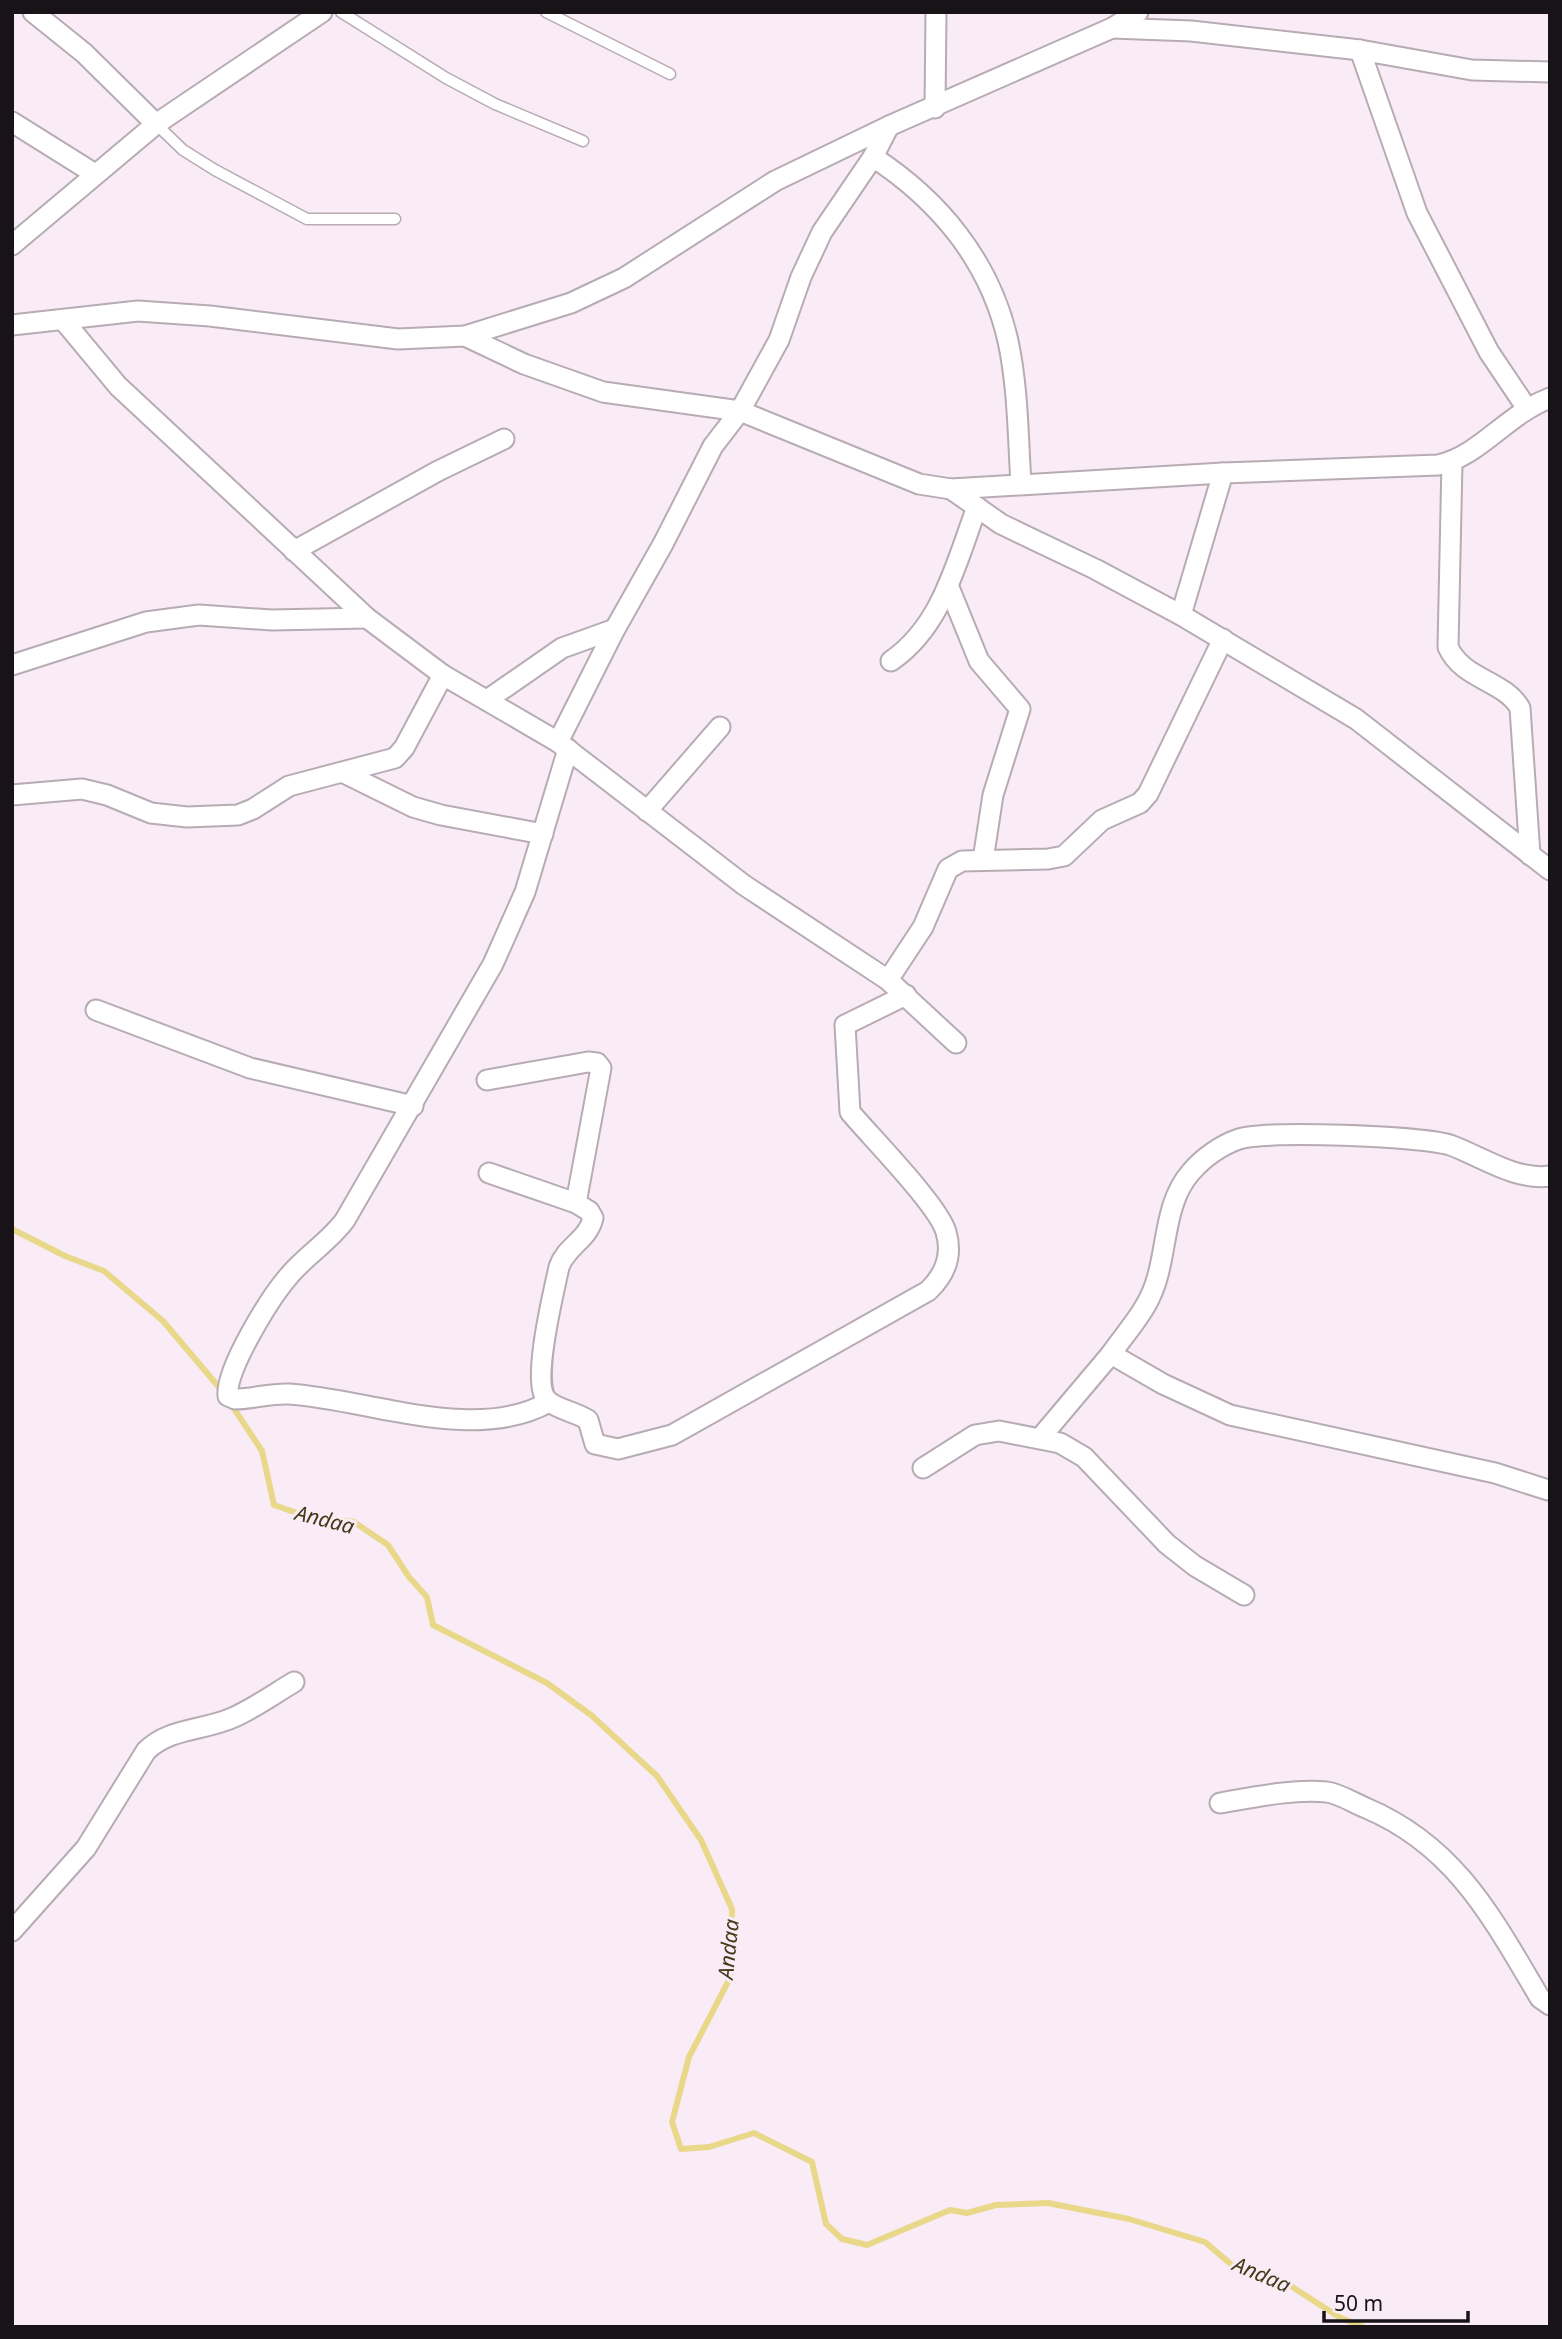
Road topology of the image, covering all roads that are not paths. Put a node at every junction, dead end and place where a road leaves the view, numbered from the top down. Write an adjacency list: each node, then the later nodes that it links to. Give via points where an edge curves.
1 (33, 12): 13 (street, via 84,52)
2 (322, 12): 13 (street)
3 (341, 12): 15 (lane, via 446,78)
4 (546, 12): 10 (lane)
5 (936, 12): 11 (street)
6 (1138, 12): 7 (street)
7 (1112, 28): 8 (street, via 1191,31); 11 (street)
8 (1360, 50): 9 (street, via 1472,71); 24 (street, via 1417,213 1489,352)
9 (1550, 72)
10 (670, 74)
11 (935, 108): 14 (street)
12 (12, 122): 17 (street)
13 (156, 124): 17 (street); 18 (lane, via 183,150 307,219)
14 (889, 127): 16 (street); 22 (street, via 775,181 624,278 570,303)
15 (583, 141)
16 (873, 157): 25 (street, via 822,232 779,340); 29 (street, via 907,179 950,222 969,247 994,298 1008,341)
17 (95, 174): 19 (street)
18 (395, 219)
19 (12, 245)
20 (64, 321): 21 (street); 22 (street, via 138,311 398,339); 32 (street, via 118,386)
21 (12, 325)
22 (465, 337): 25 (street, via 603,392)
23 (1550, 398): 24 (street)
24 (1526, 407): 27 (street)
25 (740, 411): 30 (street, via 919,484); 36 (street, via 713,446)
26 (504, 439): 32 (street)
27 (1452, 462): 28 (street); 48 (street, via 1448,647 1460,667 1520,708)
28 (1223, 473): 29 (street); 34 (street)
29 (1021, 484): 30 (street)
30 (951, 489): 31 (street)
31 (977, 507): 33 (street); 34 (street, via 1001,524)
32 (294, 551): 35 (street)
33 (948, 585): 38 (street, via 920,637); 49 (street, via 979,661 1020,709 993,795)
34 (1181, 615): 37 (street)
35 (367, 618): 39 (street, via 272,620 199,615 146,622); 40 (street)
36 (615, 629): 41 (street, via 562,648); 43 (street)
37 (1223, 639): 48 (street, via 1356,719); 49 (street, via 1140,803 1102,820 1064,856)
38 (891, 661)
39 (12, 666)
40 (443, 675): 41 (street); 44 (street, via 395,758)
41 (487, 700): 43 (street)
42 (720, 727): 46 (street)
43 (563, 746): 46 (street); 47 (street)
44 (344, 773): 45 (street, via 289,786 238,815 150,813 82,789); 47 (street, via 441,816)
45 (12, 795)
46 (648, 811): 51 (street, via 744,885)
47 (543, 834): 56 (street, via 525,892 492,964)
48 (1530, 855): 50 (street)
49 (982, 860): 51 (street, via 962,861 948,869 923,927)
50 (1550, 870)
51 (888, 980): 52 (street)
52 (906, 995): 54 (street); 61 (street, via 845,1025 847,1100 850,1112 946,1230 949,1254 942,1278 928,1291 672,1435 603,1449 596,1444 588,1420)
53 (96, 1010): 56 (street, via 250,1069)
54 (956, 1044)
55 (487, 1080): 59 (street, via 588,1062 601,1068)
56 (413, 1106): 61 (street, via 335,1235 289,1275 271,1299 235,1368 228,1396 287,1394 440,1419 519,1415)
57 (489, 1173): 59 (street)
58 (1550, 1176): 60 (street, via 1519,1174 1425,1140 1308,1135 1240,1138 1210,1154 1189,1173 1173,1206 1151,1296)
59 (576, 1203): 61 (street, via 593,1218 582,1239 564,1252 559,1267 540,1384)
60 (1111, 1354): 62 (street); 64 (street, via 1230,1415 1495,1473)
61 (549, 1402)
62 (1041, 1437): 63 (street, via 999,1431 975,1435); 65 (street, via 1084,1457 1167,1544)
63 (923, 1468)
64 (1548, 1490)
65 (1244, 1595)
66 (294, 1682): 68 (street, via 233,1718 168,1734 157,1741 146,1751 86,1848)
67 (1220, 1803): 69 (street, via 1280,1792 1329,1793 1381,1814 1426,1842 1454,1867 1540,1998)
68 (12, 1931)
69 (1550, 2006)

